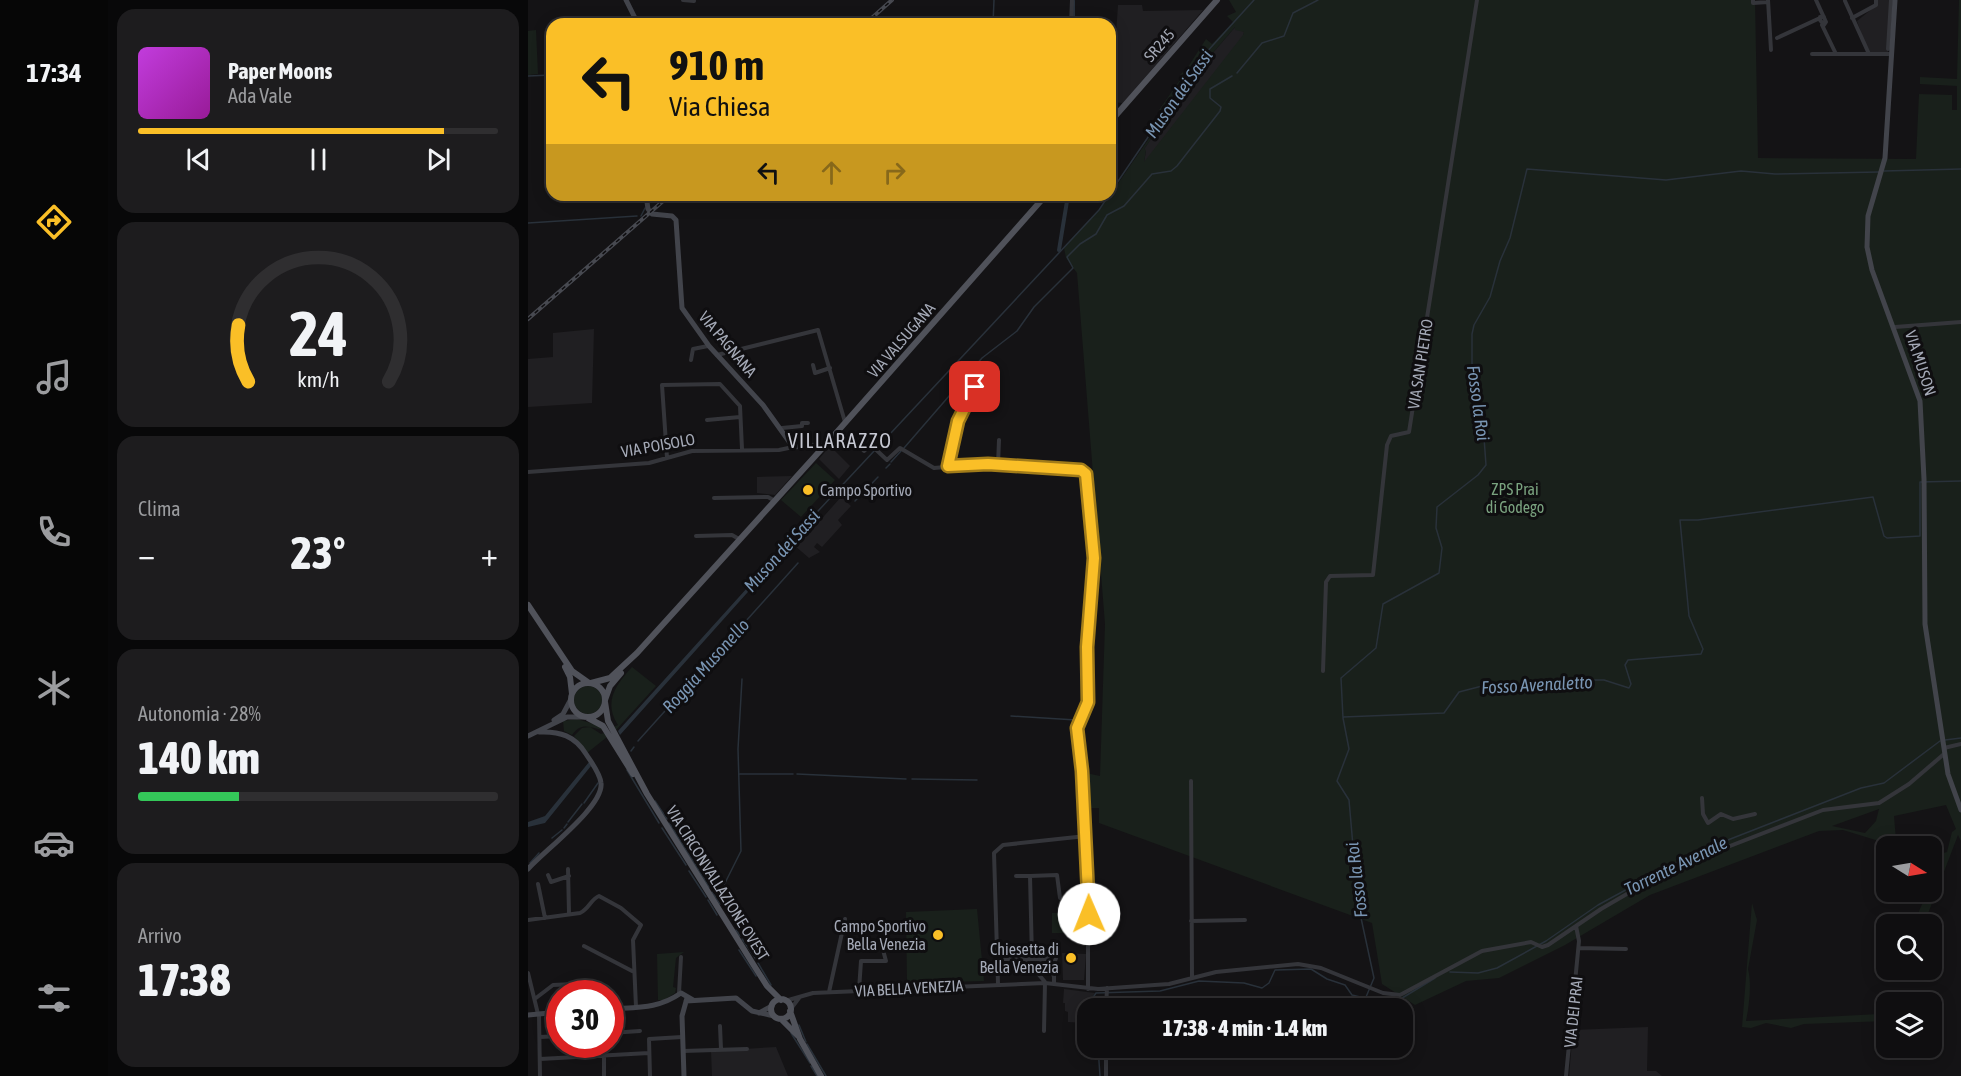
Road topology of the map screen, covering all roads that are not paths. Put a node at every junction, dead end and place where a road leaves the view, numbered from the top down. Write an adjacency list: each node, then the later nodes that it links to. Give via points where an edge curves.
1 (626, 0): 14 (main road)
2 (683, 0): 9 (street)
3 (1072, 0): 15 (street)
4 (1216, 0): 23 (main road, SR245 / SR245)
5 (1477, 0): 57 (street, VIA SAN PIETRO, via 1409,432 1391,436 1387,445 1373,575 1330,576 1326,582)
6 (1753, 0): 10 (street)
7 (1816, 0): 13 (street)
8 (1845, 0): 16 (street)
9 (694, 1)
10 (1768, 1): 18 (street)
11 (1880, 3): 12 (street); 16 (street)
12 (1893, 3): 19 (main road, VIA MUSON)
13 (1822, 16): 17 (street); 21 (street)
14 (635, 18)
15 (1071, 18)
16 (1852, 18): 22 (street)
17 (1777, 38)
18 (1771, 50)
19 (1890, 52): 22 (street); 27 (main road, VIA MUSON, via 1882,172 1868,216 1867,247)
20 (1812, 54): 21 (street)
21 (1836, 54): 22 (street)
22 (1869, 54)
23 (1116, 115)
24 (647, 201): 28 (main road, VIA PAGNANA, via 652,214 676,220 682,308)
25 (1041, 201): 37 (main road, VIA VALSUGANA)
26 (1961, 322): 27 (street)
27 (1894, 327): 69 (main road, VIA MUSON, via 1920,401 1924,608)
28 (709, 346): 29 (main road, VIA PAGNANA); 30 (street, via 693,349)
29 (717, 355): 32 (street, via 818,330); 38 (main road, VIA PAGNANA)
30 (691, 360)
31 (813, 365): 32 (street, via 815,373)
32 (830, 368): 37 (street)
33 (975, 387): 48 (street, via 958,421)
34 (740, 417): 35 (street); 45 (street); 46 (street, via 740,406 720,384 662,385)
35 (706, 420)
36 (808, 423): 38 (street)
37 (845, 423): 39 (main road, VIA VALSUGANA)
38 (782, 428): 42 (main road, VIA PAGNANA)
39 (837, 432): 43 (main road, VIA VALSUGANA); 44 (street, via 864,451)
40 (884, 432): 44 (street)
41 (999, 440): 47 (street)
42 (793, 447): 43 (main road, VIA POISOLO); 45 (street, VIA POISOLO)
43 (824, 447): 51 (main road, VIA VALSUGANA)
44 (874, 448): 48 (street, via 887,460 900,448 930,467)
45 (742, 449): 46 (street, VIA POISOLO, via 692,451)
46 (667, 458): 49 (street, VIA POISOLO, via 637,464)
47 (998, 465): 48 (street); 74 (street, via 1084,471 1094,564 1087,647 1088,702 1077,728)
48 (948, 466)
49 (529, 470)
50 (714, 498): 51 (street, via 768,497)
51 (775, 501): 53 (main road, VIA VALSUGANA)
52 (696, 536): 53 (street, via 732,535)
53 (740, 540): 56 (main road, VIA VALSUGANA)
54 (528, 604): 55 (main road, VIA CIRCONVALLAZIONE OVEST)
55 (550, 640): 58 (main road, VIA CIRCONVALLAZIONE OVEST, via 572,671); 59 (main road, VIA CIRCONVALLAZIONE OVEST, via 570,677)
56 (637, 653): 58 (main road, VIA VALSUGANA, via 610,678); 60 (main road, VIA VALSUGANA, via 612,684)
57 (1323, 671)
58 (590, 683): 59 (main road, via 577,687); 60 (main road, VIA CIRCONVALLAZIONE OVEST, via 601,689)
59 (571, 697): 61 (main road); 62 (main road, VIA CIRCONVALLAZIONE OVEST, via 574,710)
60 (605, 701): 62 (main road, via 598,714); 66 (main road, VIA CIRCONVALLAZIONE OVEST)
61 (563, 717): 62 (main road); 63 (main road); 64 (main road, via 528,736); 67 (main road, via 560,728)
62 (583, 717): 66 (main road, VIA CIRCONVALLAZIONE OVEST)
63 (554, 724): 64 (main road); 65 (main road)
64 (539, 732): 65 (main road)
65 (556, 732): 67 (main road)
66 (612, 733): 105 (main road, VIA CIRCONVALLAZIONE OVEST)
67 (568, 736): 75 (main road, via 578,742 601,784 595,801 581,820)
68 (1961, 744): 69 (street)
69 (1944, 751): 72 (main road, VIA MUSON, via 1948,777); 89 (street, VIA BELLA VENEZIA, via 1908,784 1880,802 1823,810 1668,870)
70 (1191, 781): 88 (street)
71 (1702, 798): 73 (street, via 1708,823 1721,814 1733,819)
72 (1961, 810)
73 (1755, 814)
74 (1086, 836): 97 (street, via 998,848 993,860); 106 (street)
75 (529, 866)
76 (568, 869): 78 (street)
77 (548, 875): 78 (street, via 551,882)
78 (569, 876): 83 (street)
79 (1016, 876): 80 (street)
80 (1030, 876): 82 (street, via 1057,875); 96 (street)
81 (538, 884): 84 (street)
82 (1060, 898)
83 (569, 914): 84 (street); 98 (street, via 588,909 594,898 602,896 639,922 633,940)
84 (545, 918): 86 (street)
85 (845, 919): 110 (street)
86 (528, 920)
87 (1245, 920): 88 (street)
88 (1191, 921): 101 (street)
89 (1576, 926): 91 (street, VIA DEI PRAI); 101 (street, VIA BELLA VENEZIA, via 1548,945 1531,942 1477,953 1400,995 1305,964 1222,971)
90 (585, 946): 98 (street)
91 (1579, 948): 93 (street); 148 (street, VIA DEI PRAI)
92 (883, 950): 108 (street, via 886,961 861,961)
93 (1626, 950)
94 (681, 957): 112 (street)
95 (1025, 958): 96 (street); 97 (street); 102 (street)
96 (1034, 958): 100 (street); 100 (street, via 1054,962)
97 (997, 959): 104 (street)
98 (635, 972): 117 (street)
99 (528, 973): 113 (street)
100 (1054, 976): 103 (street)
101 (1192, 979): 109 (street, VIA BELLA VENEZIA)
102 (1045, 983): 103 (street, VIA BELLA VENEZIA); 104 (street, VIA BELLA VENEZIA); 126 (street)
103 (1054, 983): 106 (street, VIA BELLA VENEZIA)
104 (998, 984): 108 (street, VIA BELLA VENEZIA)
105 (767, 986): 115 (main road, VIA CIRCONVALLAZIONE OVEST); 116 (main road, VIA CIRCONVALLAZIONE OVEST)
106 (1088, 988): 109 (street, VIA BELLA VENEZIA)
107 (546, 990): 113 (street)
108 (859, 990): 110 (street, VIA BELLA VENEZIA)
109 (1106, 991): 114 (street)
110 (829, 992): 111 (street, VIA BELLA VENEZIA)
111 (805, 994): 115 (street, VIA BELLA VENEZIA); 119 (street)
112 (682, 997): 117 (main road); 121 (main road, via 736,998); 131 (main road)
113 (536, 998): 122 (street)
114 (1106, 998)
115 (783, 1000): 116 (main road); 119 (main road, VIA CIRCONVALLAZIONE OVEST)
116 (772, 1005): 121 (main road); 124 (main road, VIA CIRCONVALLAZIONE OVEST)
117 (636, 1007): 118 (main road)
118 (624, 1008)
119 (790, 1011): 124 (main road); 132 (main road, VIA CIRCONVALLAZIONE OVEST)
120 (546, 1013): 122 (main road)
121 (757, 1013): 124 (main road)
122 (538, 1014): 123 (main road); 129 (street)
123 (528, 1015)
124 (777, 1018): 132 (main road, VIA CIRCONVALLAZIONE OVEST)
125 (720, 1026): 133 (street)
126 (1044, 1030)
127 (640, 1031): 128 (street)
128 (624, 1032)
129 (540, 1037): 130 (street); 141 (street)
130 (546, 1037)
131 (682, 1037): 135 (main road); 136 (street, via 651,1038)
132 (800, 1039): 146 (main road, VIA CIRCONVALLAZIONE OVEST)
133 (721, 1049): 134 (street); 135 (street)
134 (747, 1049)
135 (683, 1051): 145 (main road)
136 (649, 1053): 137 (street); 144 (street)
137 (624, 1055)
138 (561, 1058): 141 (street)
139 (604, 1058): 143 (street)
140 (1106, 1058): 147 (street)
141 (540, 1059): 142 (street)
142 (540, 1076)
143 (604, 1076)
144 (650, 1076)
145 (684, 1076)
146 (821, 1076)
147 (1106, 1076)
148 (1566, 1076)

